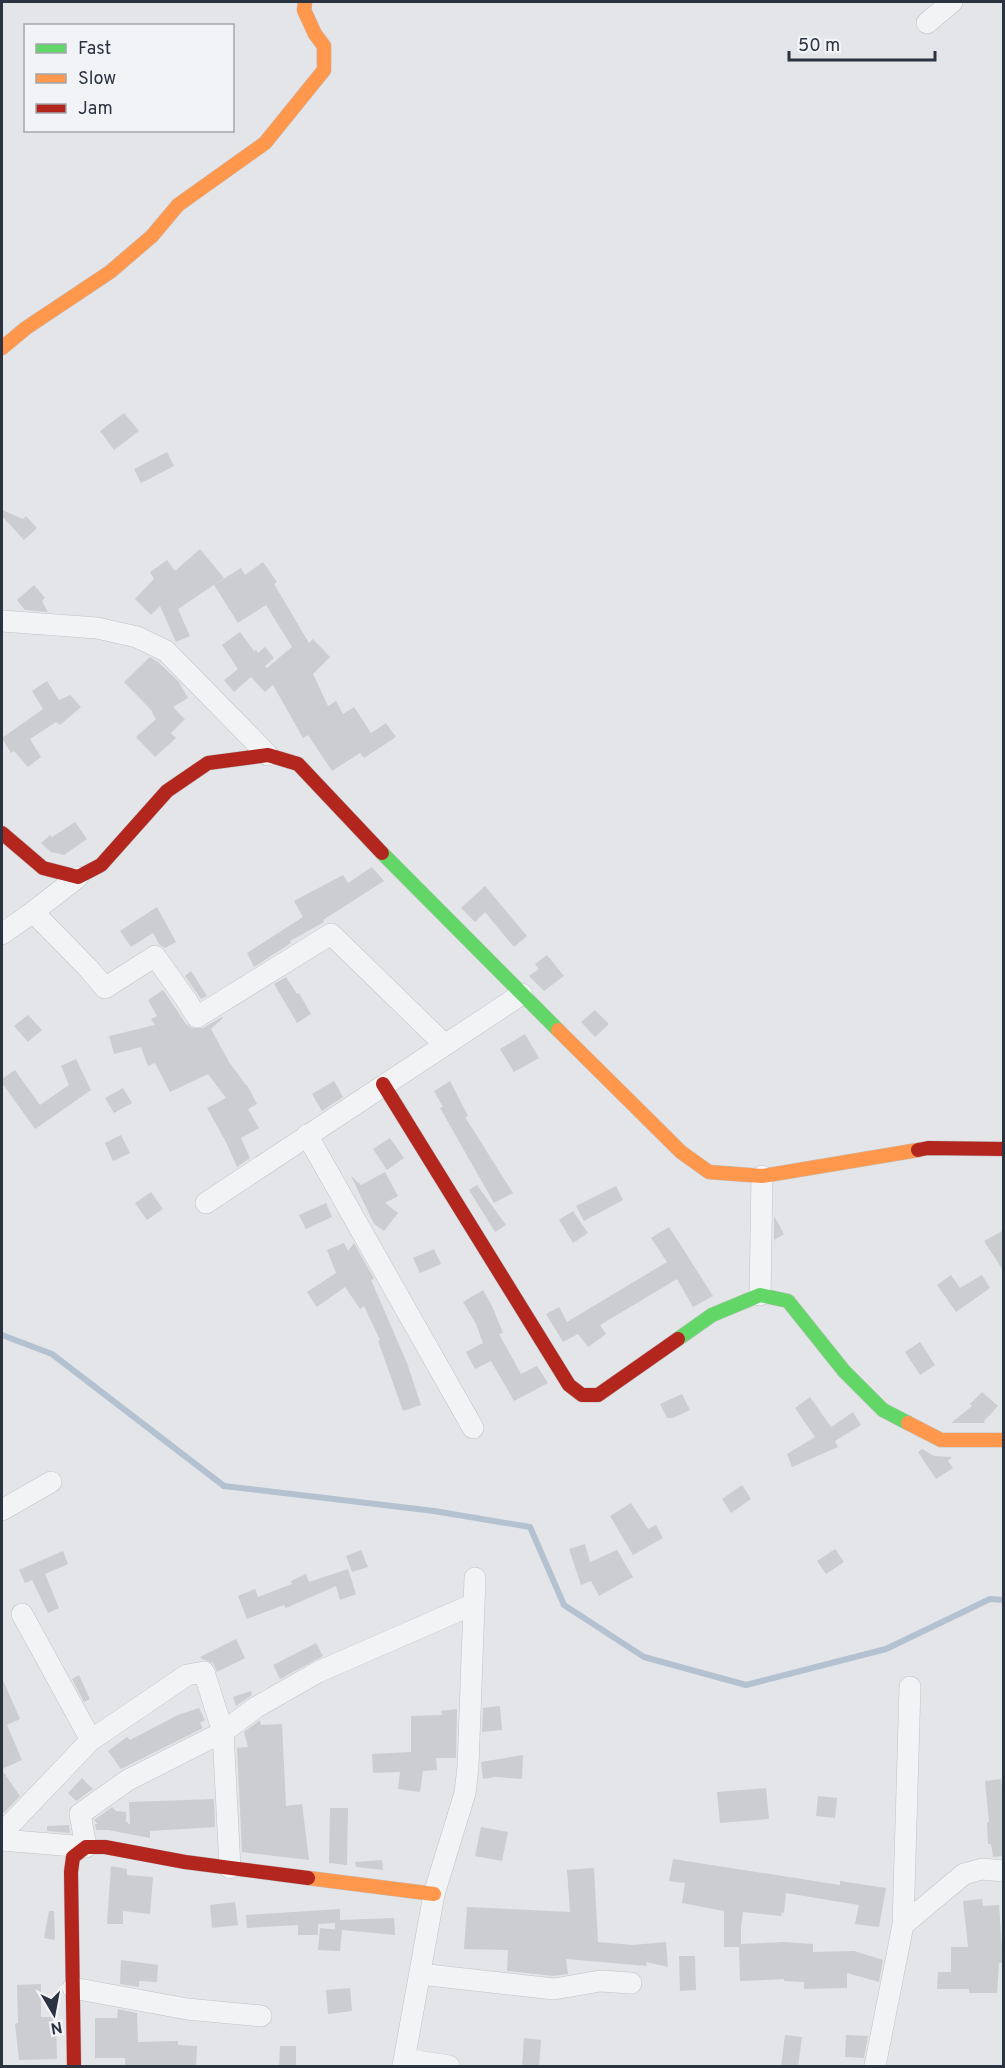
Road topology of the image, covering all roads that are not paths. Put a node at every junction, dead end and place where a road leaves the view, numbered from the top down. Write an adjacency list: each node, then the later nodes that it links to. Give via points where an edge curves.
1 (305, 2): 4 (street, via 304,10 324,46 324,70 265,143 178,205 152,236 110,272)
2 (952, 2): 3 (street)
3 (927, 23)
4 (2, 348)
5 (2, 621): 6 (street, via 97,628 137,637 166,651)
6 (268, 755): 8 (street, via 208,763 167,791 101,865); 11 (street, via 298,764)
7 (2, 833): 8 (street, via 43,868)
8 (78, 877): 9 (street)
9 (33, 912): 10 (street); 12 (street, via 105,988 155,957 197,1017 331,934)
10 (2, 934)
11 (522, 994): 12 (street); 16 (street, via 681,1152 709,1172)
12 (445, 1045): 13 (street)
13 (382, 1084): 14 (street); 18 (street, via 569,1385 582,1395 598,1395 712,1315)
14 (307, 1135): 17 (street); 19 (street)
15 (1004, 1149): 16 (street, via 928,1148)
16 (762, 1176): 18 (street)
17 (206, 1203)
18 (760, 1295): 20 (street, via 788,1300 844,1371 883,1410 941,1440)
19 (473, 1428)
20 (1004, 1440)
21 (51, 1482): 22 (street)
22 (2, 1510)
23 (475, 1578): 24 (street)
24 (474, 1604): 27 (street, via 318,1672 255,1708); 34 (street, via 465,1793)
25 (22, 1614): 28 (street)
26 (910, 1687): 35 (street)
27 (223, 1732): 28 (street, via 204,1672 187,1675); 31 (street, via 128,1780 80,1814); 32 (street)
28 (91, 1740): 29 (street)
29 (2, 1833)
30 (2, 1840): 31 (street)
31 (86, 1847): 32 (street); 38 (street, via 74,1857 71,1872)
32 (230, 1868): 34 (street)
33 (1004, 1870): 35 (street, via 982,1869 964,1874)
34 (434, 1894): 36 (street)
35 (903, 1925): 43 (street)
36 (420, 1974): 37 (street, via 554,1989 600,1981); 40 (street)
37 (631, 1983)
38 (73, 1988): 39 (street, via 187,2009); 41 (street)
39 (261, 2016)
40 (404, 2063): 42 (street)
41 (74, 2067)
42 (449, 2067)
43 (875, 2067)

